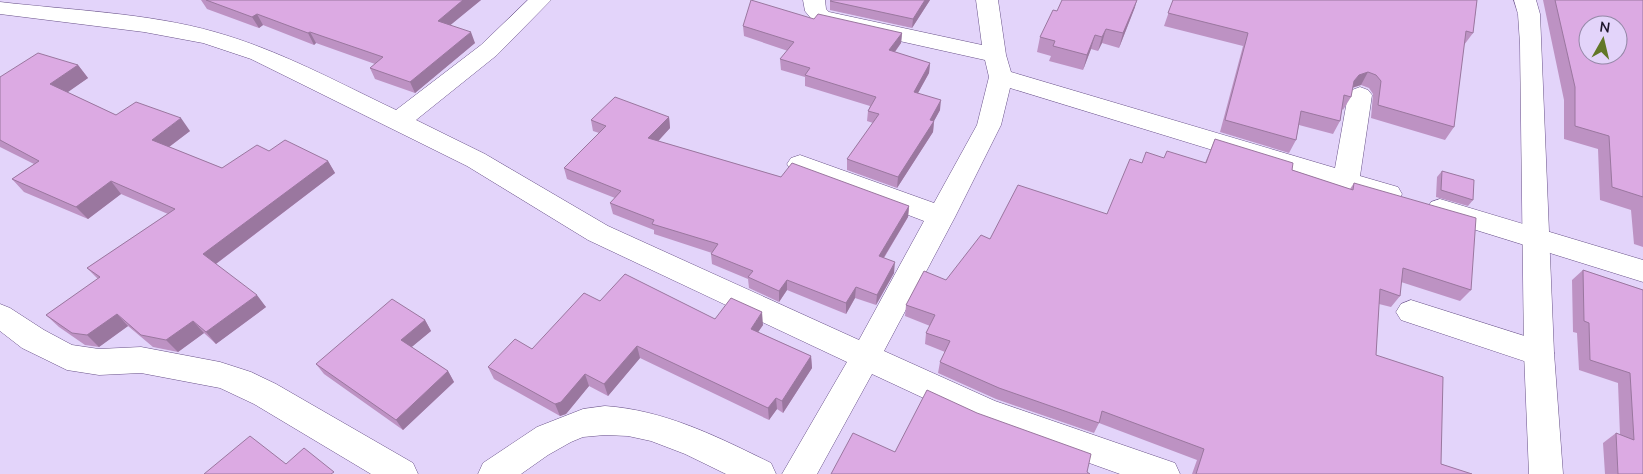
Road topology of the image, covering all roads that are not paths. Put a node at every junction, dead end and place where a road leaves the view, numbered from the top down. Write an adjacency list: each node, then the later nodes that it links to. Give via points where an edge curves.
1 (540, 0): 8 (main road, via 489,50)
2 (814, 0): 6 (main road, via 816,11 822,18)
3 (988, 0): 6 (main road)
4 (1525, 0): 12 (main road, via 1531,44)
5 (0, 8): 8 (main road, via 88,17 208,37 259,54)
6 (998, 66): 10 (main road); 11 (main road, via 989,125)
7 (1360, 95): 10 (main road)
8 (399, 121): 17 (main road, via 476,160 598,233)
9 (800, 164): 11 (main road)
10 (1346, 181): 12 (main road)
11 (942, 217): 17 (main road)
12 (1535, 238): 13 (main road); 16 (main road)
13 (1643, 271)
14 (1411, 312): 16 (main road)
15 (0, 316): 18 (main road, via 67,357 99,362 141,360 240,382)
16 (1539, 353): 23 (main road)
17 (866, 358): 21 (main road); 22 (main road, via 986,412)
18 (401, 474)
19 (495, 474): 20 (main road, via 565,429 585,423 616,421 647,425 717,452)
20 (759, 474)
21 (800, 474)
22 (1163, 474)
23 (1546, 474)

